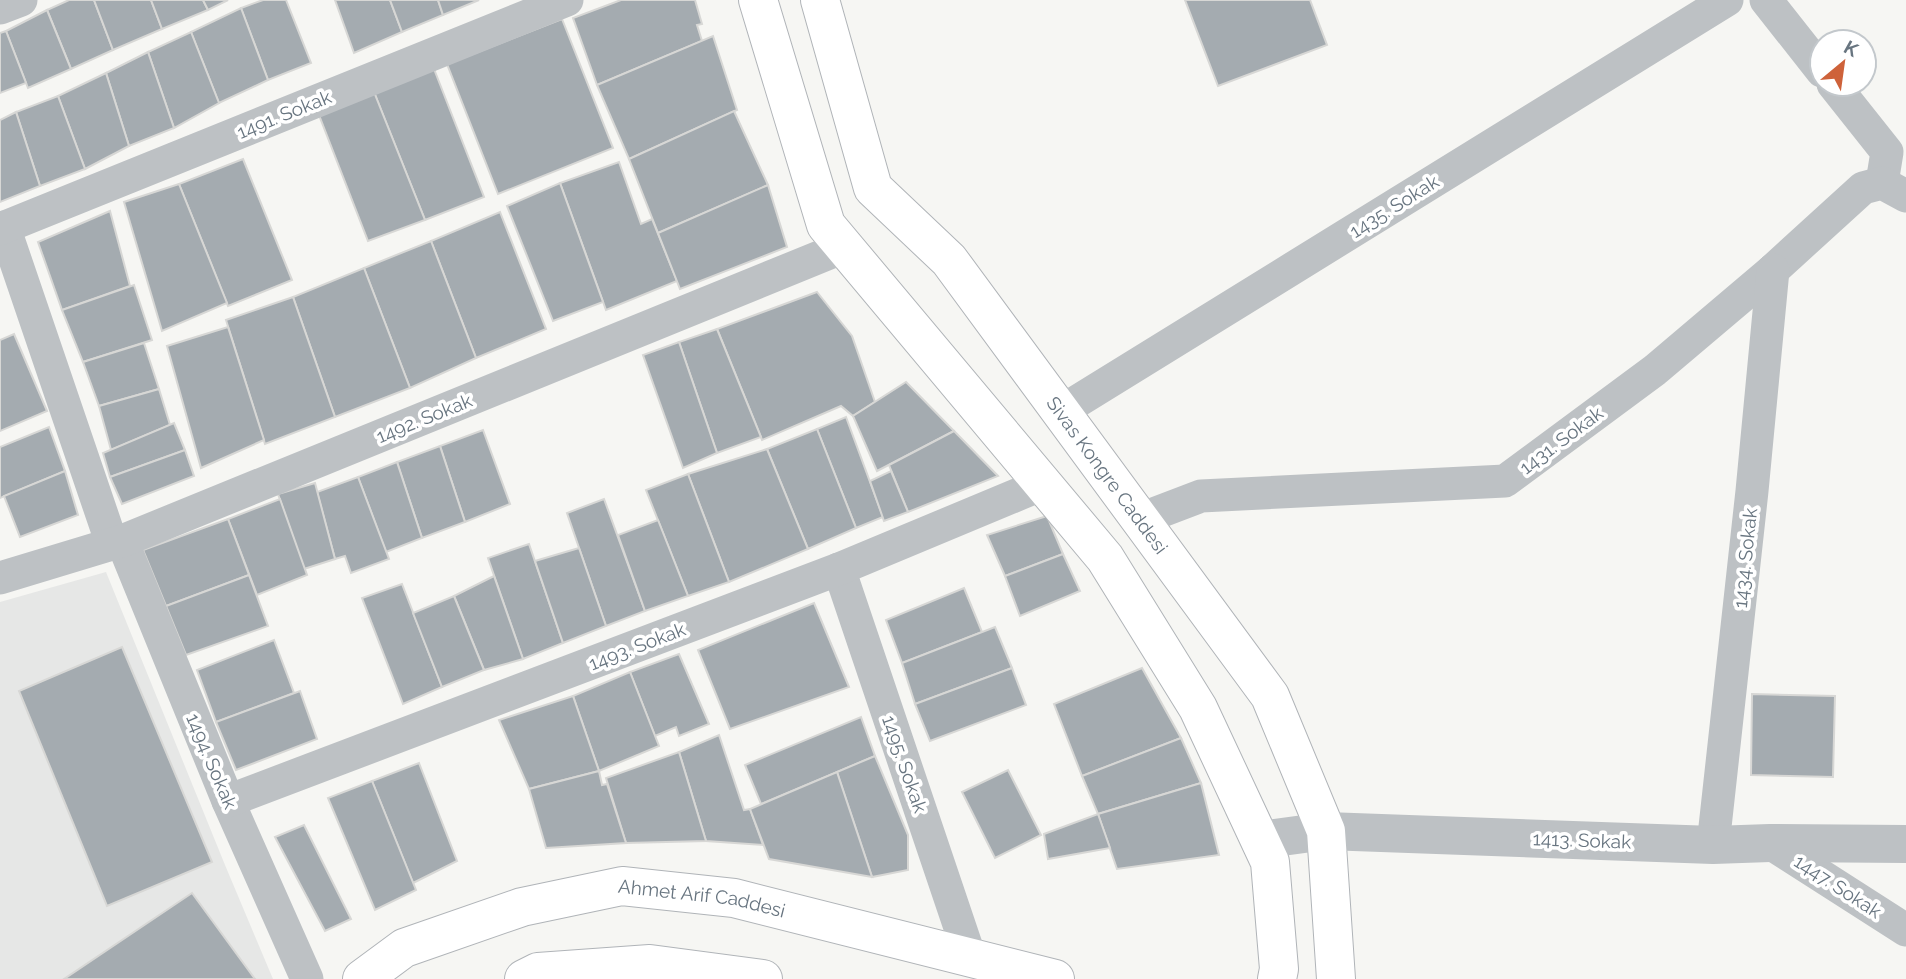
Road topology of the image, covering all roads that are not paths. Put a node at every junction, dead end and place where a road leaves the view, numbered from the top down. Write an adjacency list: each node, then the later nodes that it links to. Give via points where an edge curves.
1 (21, 0): 7 (street)
2 (567, 0): 11 (street, 1491. Sokak)
3 (758, 0): 12 (main road, via 826,225)
4 (820, 0): 14 (main road, Sivas Kongre Caddesi, via 873,188 949,260)
5 (1727, 0): 14 (street, 1435. Sokak)
6 (1766, 0): 8 (street)
7 (0, 8)
8 (1808, 53)
9 (1844, 98): 10 (street, via 1887,152)
10 (1894, 190): 13 (street, 1431. Sokak, via 1863,188)
11 (2, 228): 17 (street, 1494. Sokak)
12 (844, 247): 15 (main road); 17 (street, 1492. Sokak)
13 (1773, 270): 16 (street, 1431. Sokak, via 1655,370 1505,481 1201,496); 25 (street, 1434. Sokak)
14 (1060, 412): 16 (main road, Sivas Kongre Caddesi)
15 (1043, 484): 18 (street, 1493. Sokak); 22 (main road, via 1105,558 1191,696)
16 (1138, 520): 21 (main road, Sivas Kongre Caddesi, via 1270,696)
17 (117, 542): 19 (street, 1492. Sokak); 20 (street, 1494. Sokak)
18 (839, 569): 20 (street, 1493. Sokak); 27 (street, 1495. Sokak)
19 (0, 578)
20 (228, 801): 28 (street, 1494. Sokak)
21 (1326, 831): 22 (street, 1413. Sokak); 25 (street, 1413. Sokak); 34 (main road, Sivas Kongre Caddesi)
22 (1259, 841): 33 (main road, via 1270,862)
23 (1770, 843): 24 (street, 1413. Sokak); 25 (street, 1413. Sokak); 26 (street, 1447. Sokak)
24 (1906, 844)
25 (1713, 845)
26 (1906, 930)
27 (971, 960): 29 (main road, Ahmet Arif Caddesi, via 734,898 622,886 522,907 404,948); 32 (main road, Ahmet Arif Caddesi)
28 (307, 979)
29 (362, 979)
30 (524, 979): 31 (main road, via 538,972 650,964)
31 (762, 979)
32 (1055, 979)
33 (1277, 979)
34 (1336, 979)

